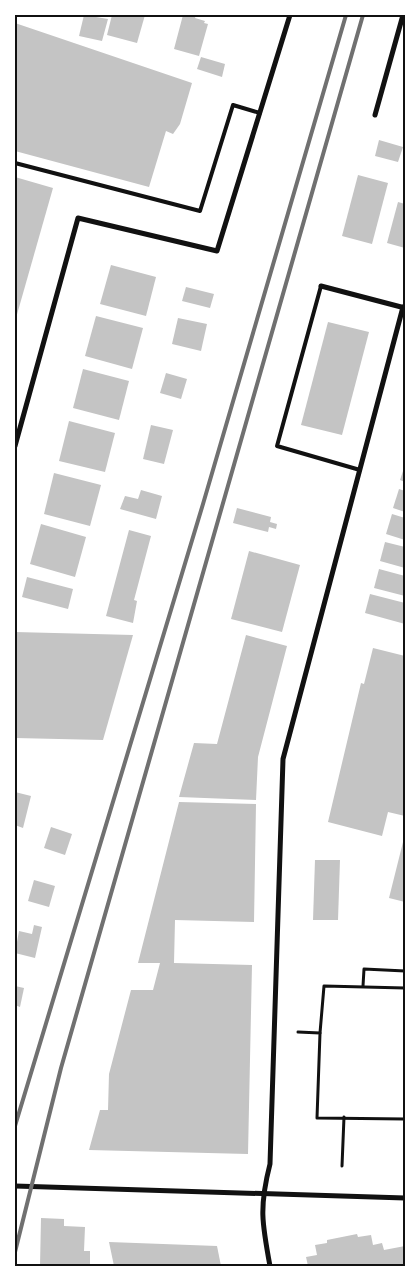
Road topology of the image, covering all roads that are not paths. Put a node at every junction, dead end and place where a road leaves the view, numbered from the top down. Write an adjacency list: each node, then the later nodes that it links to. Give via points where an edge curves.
1 (290, 15): 3 (street)
2 (403, 16): 4 (street)
3 (260, 113): 5 (lane, via 233,105 200,211); 8 (street, via 217,251 78,218)
4 (375, 115)
5 (15, 163)
6 (320, 286): 7 (street); 9 (lane, via 277,446)
7 (404, 308): 9 (street)
8 (15, 446)
9 (360, 470): 11 (street, via 284,759 270,1164)
10 (15, 1186): 11 (street)
11 (263, 1192): 12 (street); 13 (street, via 261,1221)
12 (405, 1198)
13 (270, 1266)

